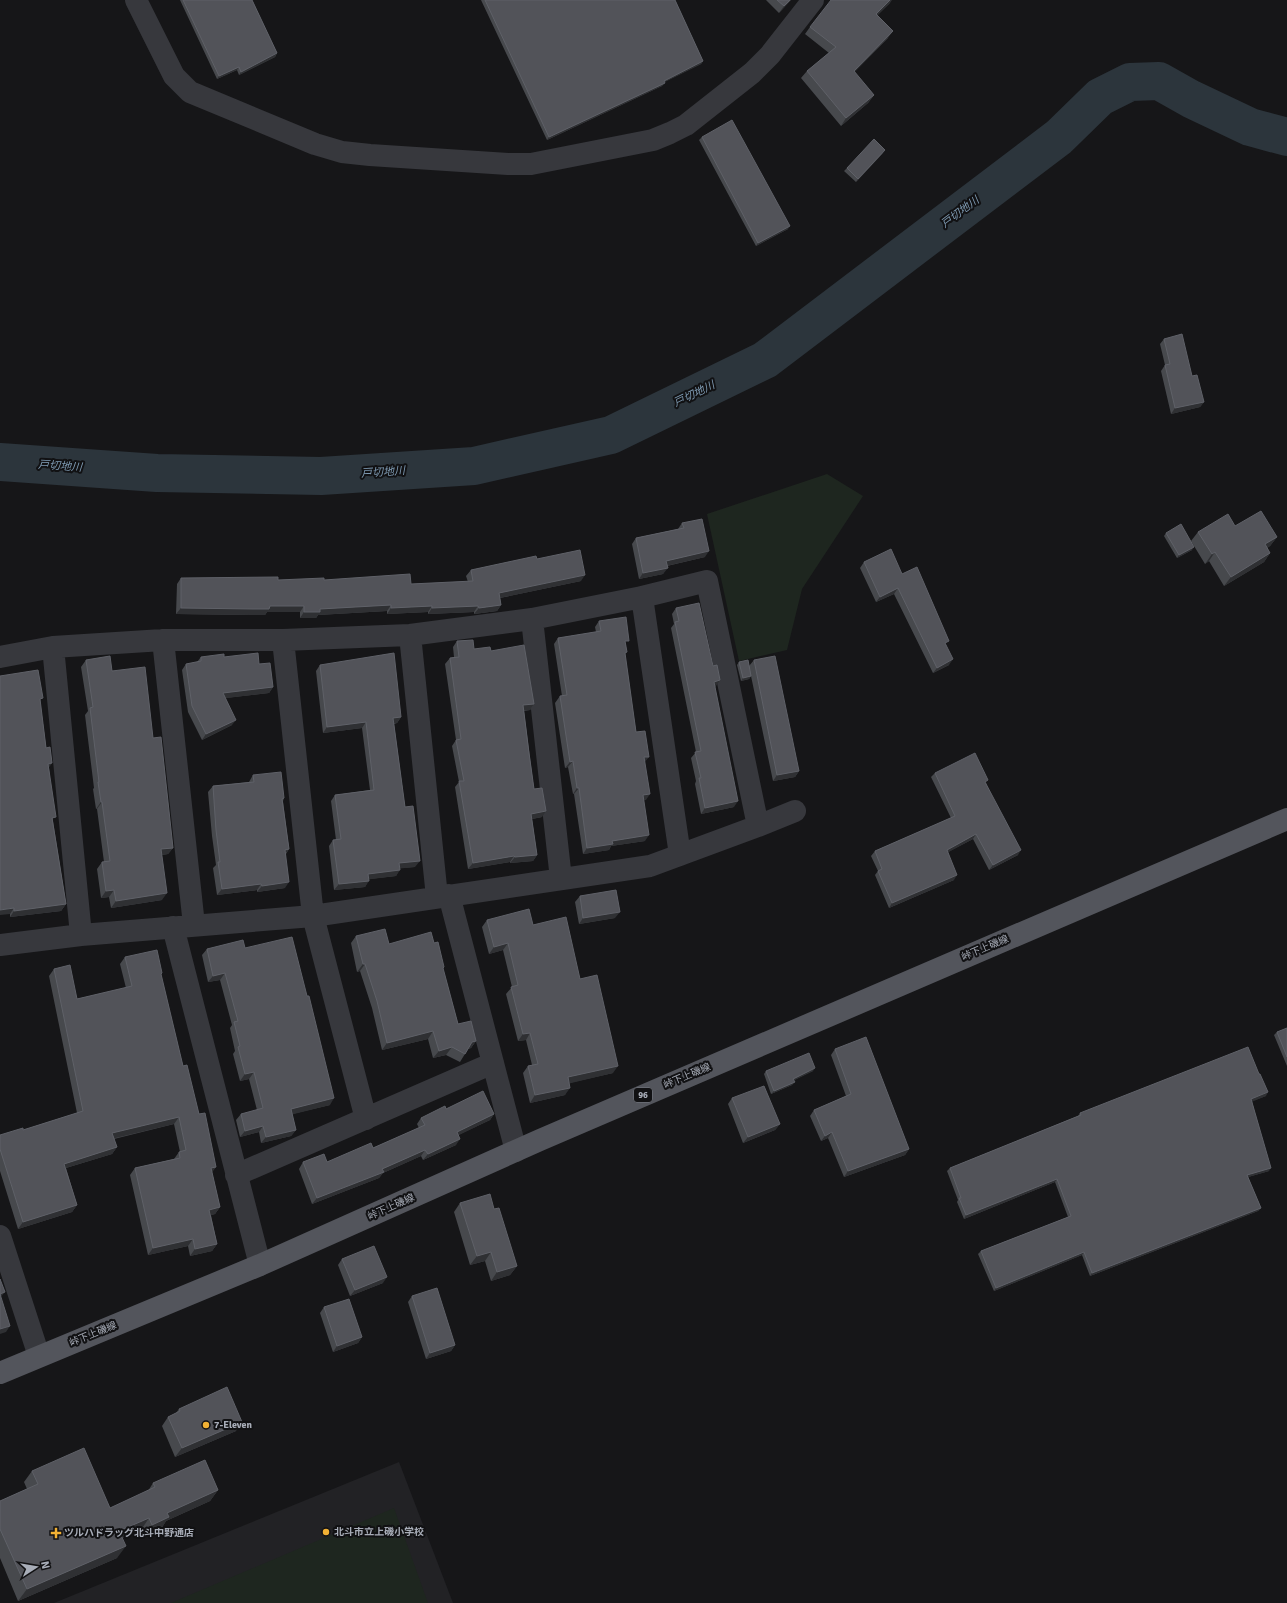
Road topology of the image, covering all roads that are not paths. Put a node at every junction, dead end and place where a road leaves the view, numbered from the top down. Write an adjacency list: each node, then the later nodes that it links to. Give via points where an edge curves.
1 (136, 0): 2 (street, via 174,76 190,92 315,144 342,152 370,155 531,164 653,140 686,125 752,73 770,55)
2 (813, 0)
3 (642, 597): 4 (street); 12 (street, via 707,581); 13 (street)
4 (532, 618): 5 (street); 14 (street)
5 (410, 635): 7 (street); 15 (street)
6 (163, 640): 7 (street); 8 (street); 17 (street)
7 (283, 640): 16 (street)
8 (53, 647): 9 (street); 19 (street)
9 (0, 657)
10 (795, 811): 12 (street)
11 (1287, 819): 23 (main road, 峠下上磯線 / 96)
12 (758, 826): 13 (street)
13 (680, 855): 14 (street, via 650,866)
14 (560, 879): 15 (street)
15 (443, 896): 16 (street); 21 (street)
16 (313, 916): 17 (street); 22 (street)
17 (194, 925): 18 (street)
18 (173, 927): 19 (street); 24 (street)
19 (81, 935): 20 (street)
20 (0, 945)
21 (493, 1063): 22 (street); 23 (street)
22 (366, 1119): 24 (street)
23 (516, 1150): 26 (main road, 峠下上磯線 / 96)
24 (236, 1175): 26 (street)
25 (0, 1236): 27 (street)
26 (260, 1265): 27 (main road, 峠下上磯線 / 96)
27 (39, 1356): 28 (main road, 峠下上磯線 / 96)
28 (0, 1373)

